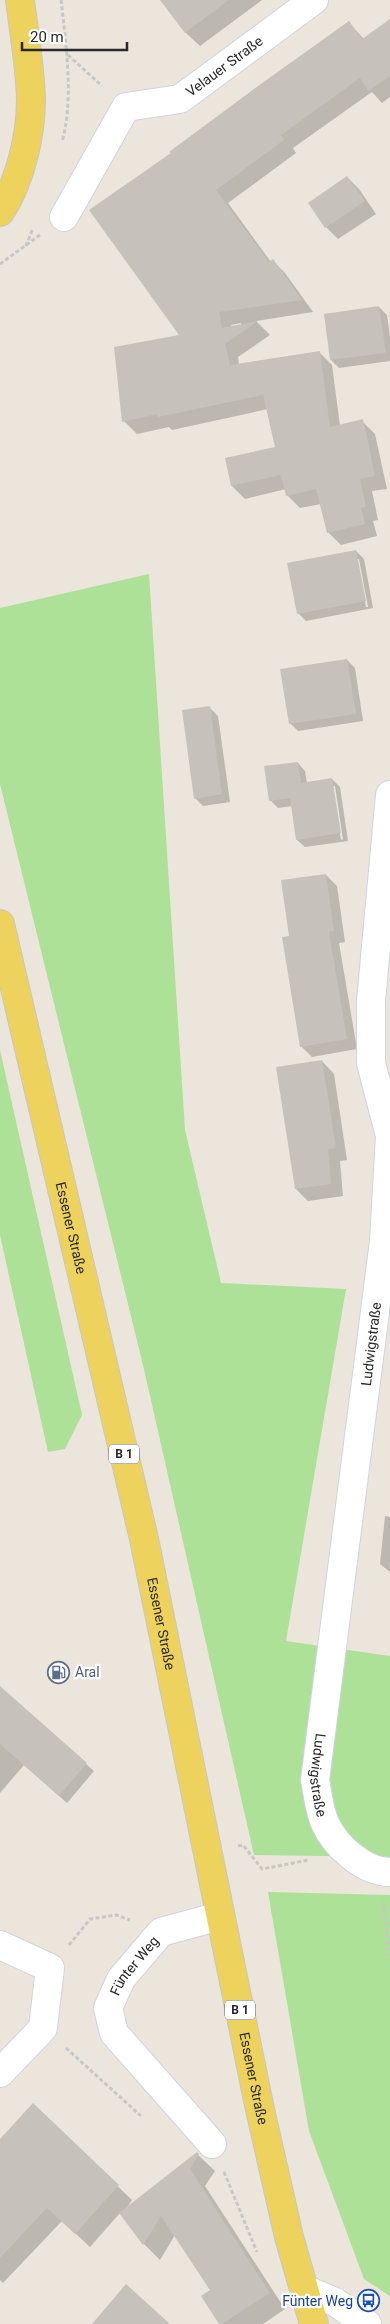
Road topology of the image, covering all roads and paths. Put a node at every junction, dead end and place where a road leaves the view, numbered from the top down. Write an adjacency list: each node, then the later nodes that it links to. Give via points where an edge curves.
1 (20, 0): 5 (main road, via 31,99 28,129 11,191)
2 (314, 0): 4 (street, Velauer Straße, via 180,99)
3 (67, 55): 4 (path)
4 (126, 107): 6 (street)
5 (0, 212)
6 (64, 217): 7 (path)
7 (0, 264)
8 (390, 796): 11 (street, Ludwigstraße, via 371,1002 371,1063 390,1136 384,1241 315,1780 325,1823)
9 (0, 924): 10 (main road, Essener Straße / B 1, via 144,1539)
10 (209, 1852): 11 (path, via 243,1845 262,1869); 13 (main road, Essener Straße / B 1)
11 (347, 1854): 12 (street)
12 (384, 1872): 16 (path)
13 (220, 1916): 14 (street, Fünter Weg); 20 (main road, Essener Straße / B 1, via 259,2105)
14 (161, 1932): 17 (path, via 116,1915 90,1919); 19 (street, Fünter Weg, via 121,1978 108,2008 114,2034)
15 (0, 1945): 17 (street)
16 (390, 1956)
17 (50, 1968): 18 (street, via 43,2028)
18 (0, 2073)
19 (212, 2144)
20 (304, 2289): 21 (main road, Essener Straße / B 1); 22 (street, via 335,2302)
21 (314, 2324)
22 (368, 2324)

